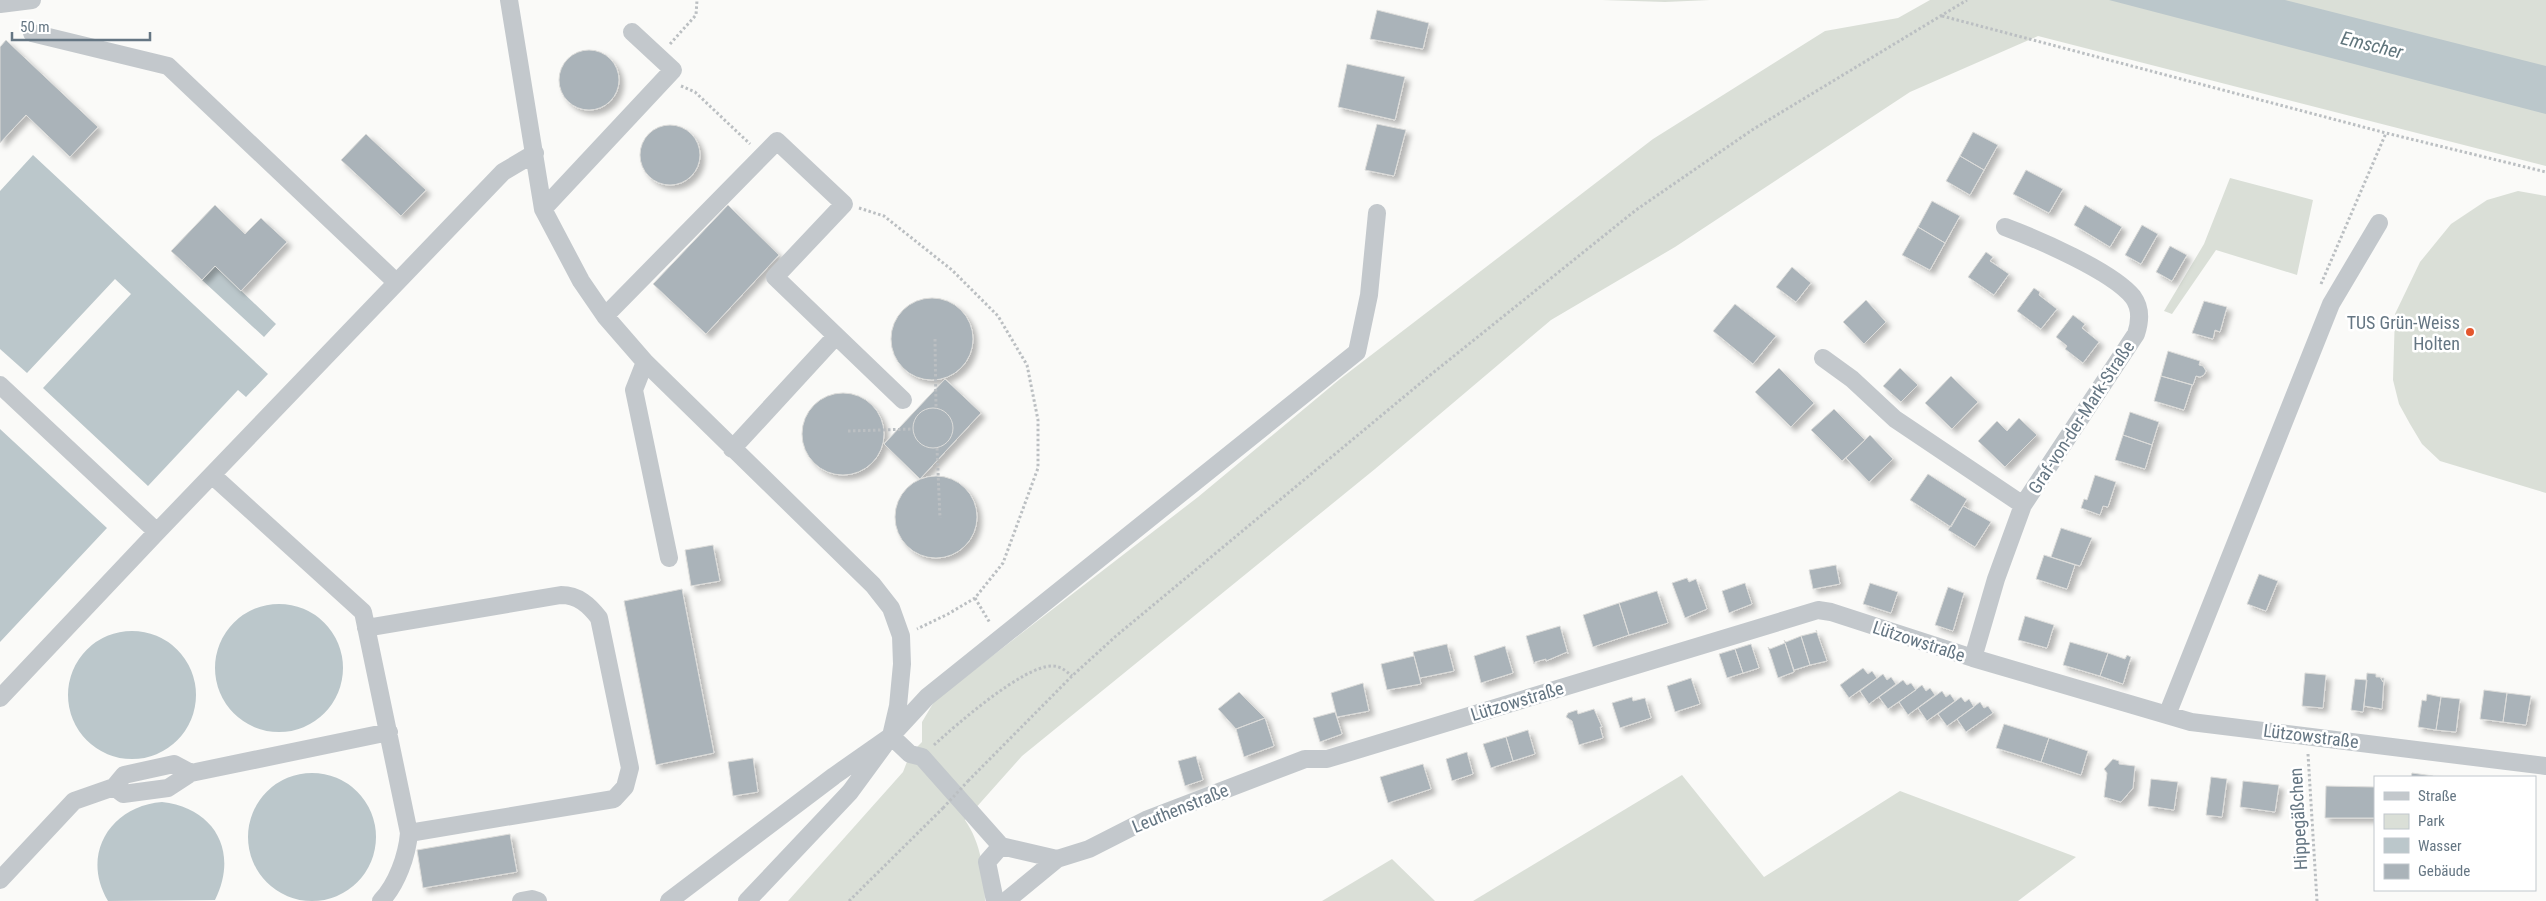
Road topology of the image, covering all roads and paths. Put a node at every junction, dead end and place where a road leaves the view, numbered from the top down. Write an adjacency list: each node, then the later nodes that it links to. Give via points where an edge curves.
1 (32, 0): 5 (street)
2 (509, 0): 11 (street)
3 (697, 0): 9 (path, via 696,15)
4 (1967, 0): 6 (path)
5 (0, 4)
6 (1942, 16): 13 (path); 42 (path, via 1752,130 1636,210 1429,376 1138,617)
7 (632, 32): 9 (street)
8 (32, 33): 19 (street, via 168,66)
9 (658, 56): 10 (street, via 673,70)
10 (664, 79): 12 (path, via 695,92); 15 (street)
11 (535, 153): 15 (street); 19 (street, via 503,172)
12 (762, 156): 14 (street, via 777,141); 20 (street)
13 (2546, 172)
14 (844, 204): 21 (street, via 775,277); 37 (path, via 884,216 952,270 998,316 1027,365 1038,420 1038,468 1003,563)
15 (543, 208): 20 (street, via 581,281)
16 (1377, 213): 40 (street, via 1369,295 1356,352)
17 (2379, 223): 44 (street, via 2331,304)
18 (2005, 227): 33 (street, Graf-von-der-Mark-Straße, via 2040,240 2121,286 2134,298 2139,314 2136,334)
19 (396, 282): 32 (street)
20 (605, 316): 24 (street)
21 (836, 336): 26 (street); 31 (street)
22 (935, 339): 27 (path)
23 (1823, 358): 33 (street, Graf-von-der-Mark-Straße, via 1852,379 1895,419)
24 (645, 362): 31 (street); 36 (street, via 634,390)
25 (0, 385): 35 (street)
26 (903, 400)
27 (936, 409)
28 (913, 429): 29 (path)
29 (848, 431)
30 (937, 448): 34 (path)
31 (732, 449): 39 (street, via 873,585 891,608)
32 (212, 475): 35 (street); 38 (street, via 363,612)
33 (2023, 505): 41 (street, Graf-von-der-Mark-Straße, via 1996,579)
34 (940, 518)
35 (157, 532): 43 (street)
36 (669, 558)
37 (975, 598): 39 (path); 40 (path)
38 (366, 628): 45 (street); 51 (street, via 561,595 570,595 588,604 599,618 601,627 630,768 624,787 614,799)
39 (901, 636): 47 (street, via 899,698)
40 (1000, 638): 47 (street, via 927,697)
41 (1973, 658): 44 (street, Lützowstraße); 49 (street, Lützowstraße, via 1818,610 1327,759)
42 (1072, 676): 48 (path, via 1059,666 1032,671 979,708); 60 (path, bridge)
43 (0, 698)
44 (2167, 715): 46 (street, Lützowstraße, via 2191,722)
45 (389, 732): 51 (street); 54 (street, via 191,773 174,764 124,775 114,787 74,801)
46 (2307, 735): 50 (street, Lützowstraße); 63 (path, Hippegäßchen)
47 (891, 736): 48 (street, via 910,754); 58 (street); 59 (street, via 850,792)
48 (922, 757): 52 (street)
49 (1305, 758): 53 (street, Leuthenstraße, via 1146,820 1089,849)
50 (2546, 766)
51 (409, 834): 55 (street, via 407,853 388,894)
52 (1001, 846): 53 (street); 61 (street, via 987,862)
53 (1057, 860): 62 (street)
54 (0, 880)
55 (381, 901)
56 (521, 901): 57 (street)
57 (538, 901)
58 (669, 901)
59 (747, 901)
60 (848, 901)
61 (996, 901)
62 (1006, 901)
63 (2317, 901)

